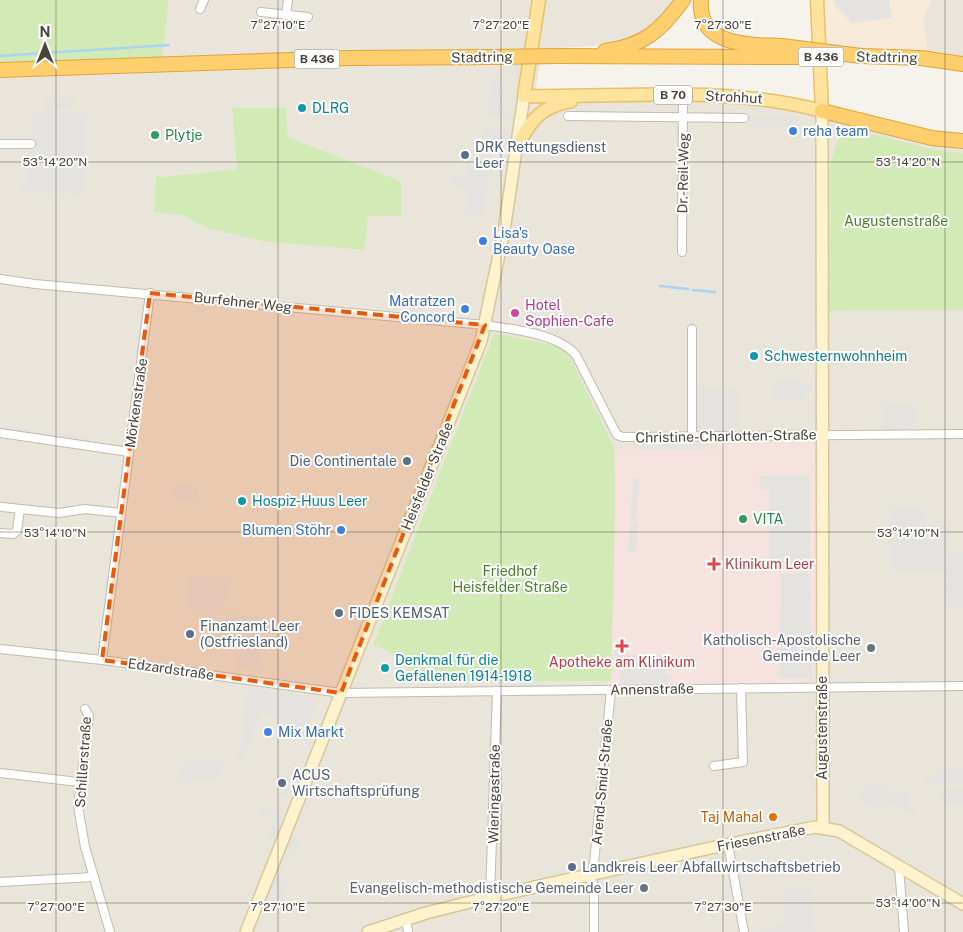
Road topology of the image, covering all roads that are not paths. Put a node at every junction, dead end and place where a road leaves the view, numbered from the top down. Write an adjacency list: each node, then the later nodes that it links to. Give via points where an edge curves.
1 (204, 0): 7 (street)
2 (288, 0): 9 (street)
3 (539, 0): 19 (main road, Heisfelder Straße)
4 (683, 0): 12 (highway, via 653,35 636,44)
5 (701, 0): 11 (highway, via 704,22 714,33 738,43)
6 (817, 0): 20 (main road, Augustenstraße)
7 (200, 9)
8 (261, 12): 9 (street)
9 (286, 15): 10 (street)
10 (308, 17)
11 (782, 52): 12 (highway, Stadtring / B 436); 13 (highway, Stadtring, bridge)
12 (558, 56): 15 (highway, Stadtring / B 436, bridge, via 340,58)
13 (921, 58): 14 (highway, Stadtring); 16 (highway)
14 (963, 64)
15 (0, 70)
16 (963, 71)
17 (605, 94): 18 (main road, Strohhut / B 70); 19 (main road, Strohhut / B 70); 27 (main road, via 546,108 531,121)
18 (683, 95): 20 (main road, Strohhut / B 70, via 760,97); 22 (street, Dr.-Reil-Weg)
19 (524, 96): 27 (main road, Heisfelder Straße)
20 (822, 111): 24 (highway, B 70, via 932,138); 35 (main road, Augustenstraße)
21 (568, 116): 22 (street, Strohhut)
22 (684, 116): 23 (street, Strohhut); 28 (street, Dr.-Reil-Weg)
23 (744, 118)
24 (963, 141)
25 (0, 144): 26 (street)
26 (31, 144)
27 (518, 146): 31 (main road, Heisfelder Straße)
28 (682, 252)
29 (0, 279): 30 (street, Burfehner Weg)
30 (150, 293): 31 (street, Burfehner Weg); 37 (street, Mörkenstraße)
31 (485, 325): 36 (street, Christine-Charlotten-Straße, via 558,340 570,347 617,435); 49 (main road, Heisfelder Straße)
32 (692, 329): 36 (street)
33 (0, 433): 37 (street)
34 (963, 434): 35 (street, Christine-Charlotten-Straße)
35 (822, 435): 36 (street, Christine-Charlotten-Straße); 45 (main road, Augustenstraße)
36 (692, 436)
37 (129, 452): 40 (street, Mörkenstraße)
38 (2, 507): 39 (street)
39 (20, 509): 40 (street, via 58,513 84,509); 41 (street, via 17,530 13,534)
40 (121, 513): 43 (street, Mörkenstraße)
41 (0, 533)
42 (0, 649): 43 (street, Edzardstraße)
43 (102, 660): 49 (street, Edzardstraße)
44 (963, 686): 45 (street, Annenstraße)
45 (822, 687): 46 (street, Annenstraße); 54 (main road, Augustenstraße)
46 (741, 688): 47 (street, Annenstraße); 51 (street, via 742,762)
47 (611, 690): 48 (street, Annenstraße); 58 (street, Arend-Smid-Straße)
48 (497, 691): 49 (street, Annenstraße); 60 (street, Wieringastraße)
49 (341, 693): 64 (main road, Heisfelder Straße)
50 (85, 709): 53 (street, Schillerstraße, via 88,716)
51 (714, 766)
52 (0, 773): 53 (street)
53 (79, 782): 57 (street, Schillerstraße, via 81,826)
54 (823, 827): 55 (main road, Friesenstraße); 56 (main road, Friesenstraße, via 839,831)
55 (728, 844): 58 (main road, Friesenstraße); 68 (street)
56 (899, 867): 61 (main road, Friesenstraße); 69 (street)
57 (94, 877): 59 (street); 63 (street, Schillerstraße)
58 (591, 878): 60 (main road, Friesenstraße); 67 (street, Arend-Smid-Straße)
59 (0, 882)
60 (490, 897): 62 (main road, Friesenstraße)
61 (963, 904)
62 (406, 919): 65 (main road, Friesenstraße); 66 (street)
63 (110, 932)
64 (246, 932)
65 (368, 932)
66 (408, 932)
67 (594, 932)
68 (744, 932)
69 (904, 932)

